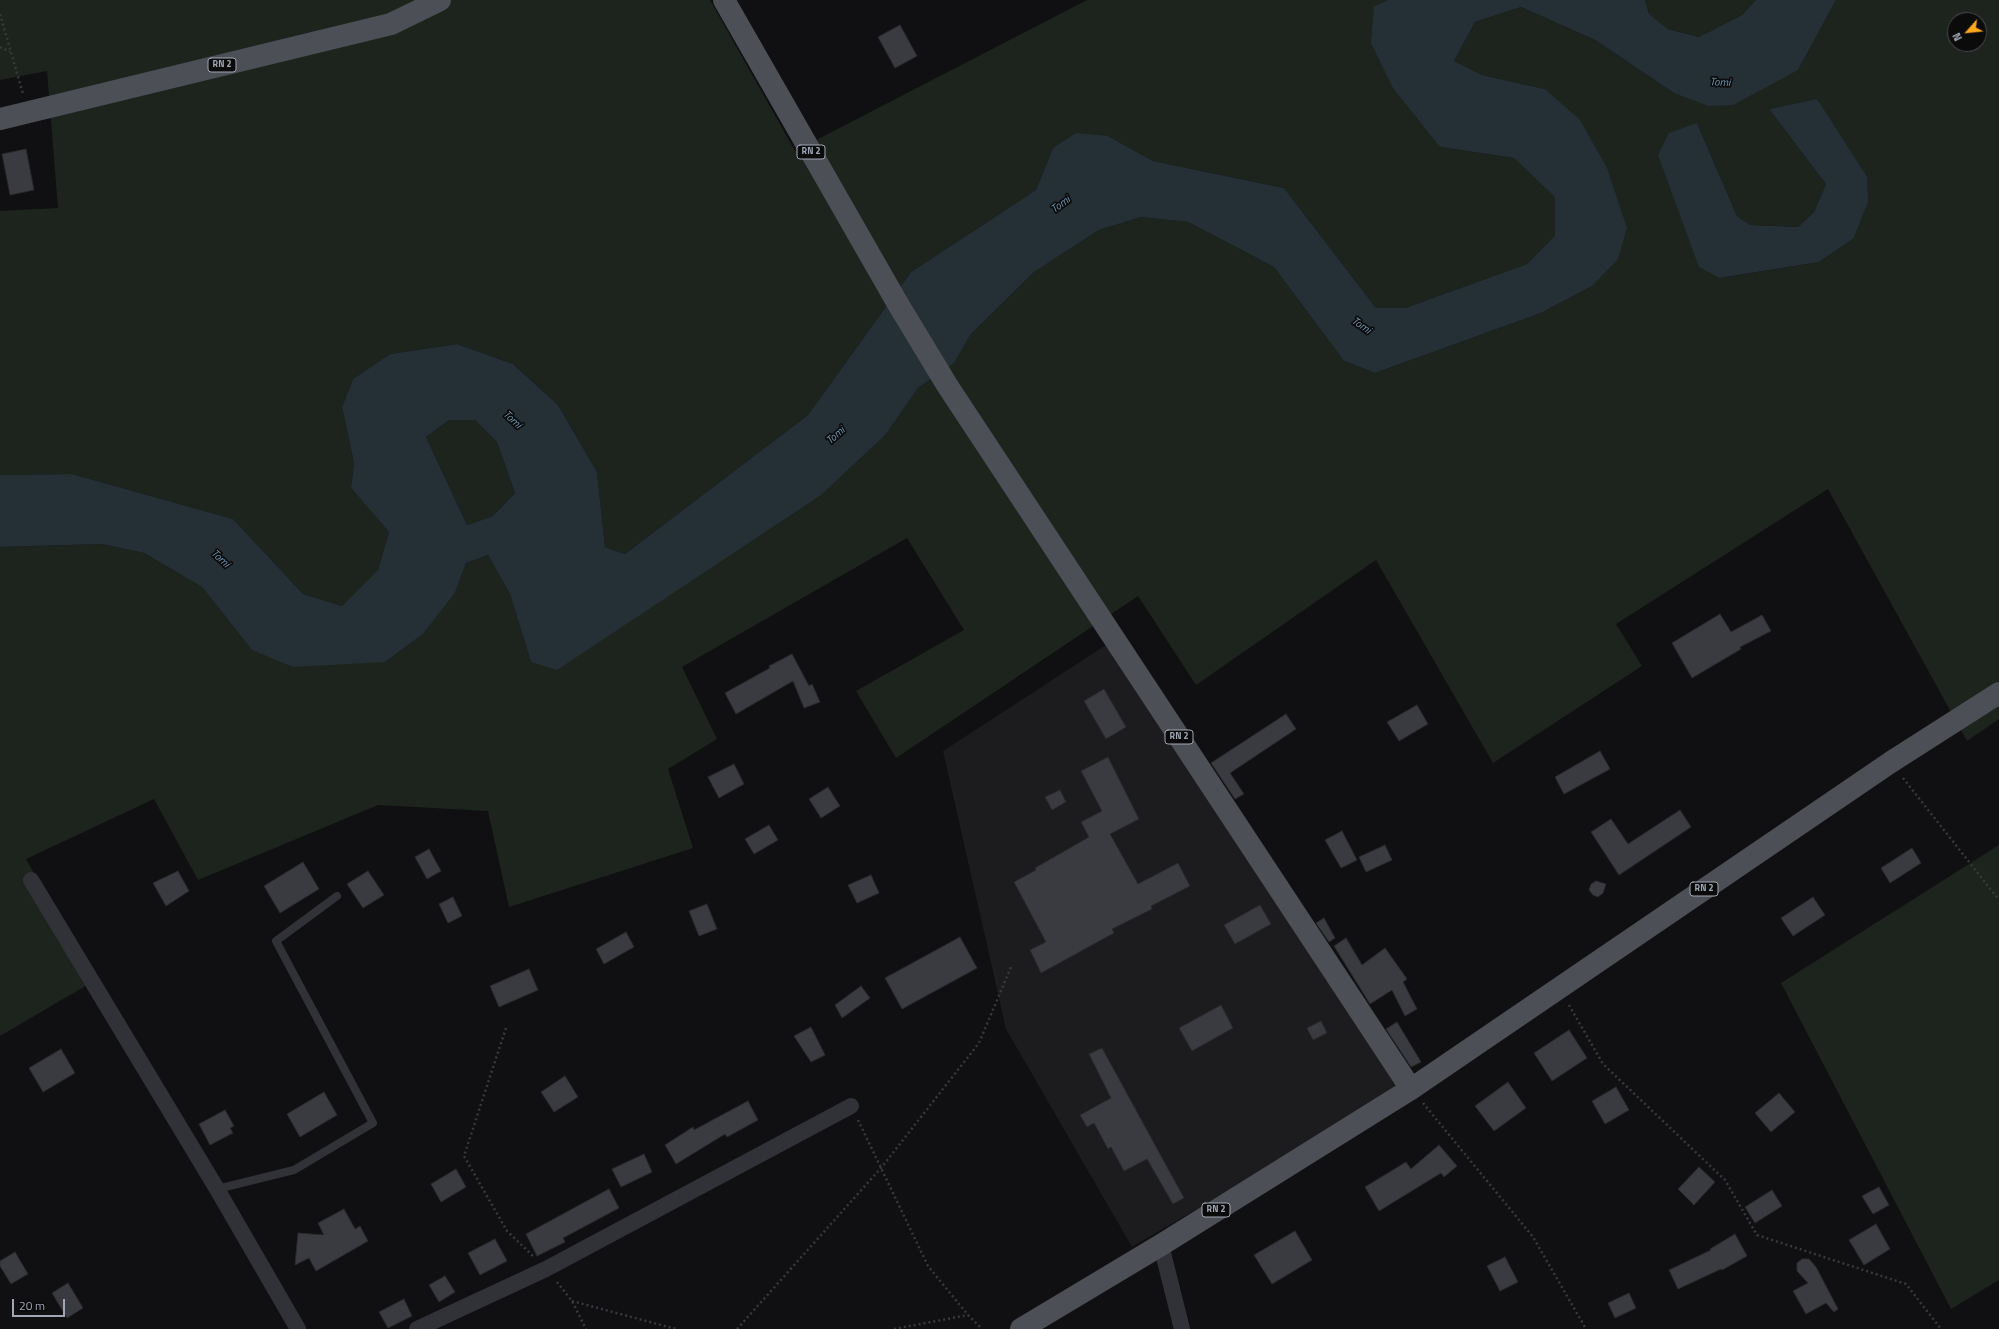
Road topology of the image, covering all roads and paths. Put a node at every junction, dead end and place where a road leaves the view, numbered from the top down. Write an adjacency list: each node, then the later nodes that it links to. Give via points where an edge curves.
1 (440, 0): 6 (main road, RN 2, via 390,24)
2 (724, 0): 16 (main road, RN 2, via 898,304 947,384)
3 (0, 14): 5 (path)
4 (0, 48): 5 (path)
5 (11, 53): 6 (path)
6 (29, 112): 7 (main road, RN 2)
7 (0, 119)
8 (1999, 693): 9 (main road, RN 2)
9 (1891, 762): 12 (path); 14 (main road, RN 2)
10 (31, 880): 19 (street)
11 (337, 896): 19 (lane, via 276,941 373,1123 294,1170)
12 (1999, 900)
13 (1011, 967): 18 (path, via 979,1042)
14 (1559, 987): 16 (main road, RN 2); 34 (path, via 1603,1064 1725,1180 1757,1235 1906,1284)
15 (506, 1028): 21 (path, via 464,1156 507,1231)
16 (1411, 1089): 20 (main road, RN 2); 33 (path, via 1533,1237)
17 (851, 1106): 18 (path); 21 (street)
18 (881, 1168): 23 (path, via 928,1266); 28 (path)
19 (217, 1190): 24 (street)
20 (1161, 1245): 31 (main road, RN 2); 32 (street)
21 (546, 1269): 22 (path); 25 (street)
22 (572, 1301): 26 (path); 27 (path)
23 (968, 1316): 29 (path); 30 (path)
24 (298, 1329)
25 (417, 1329)
26 (586, 1329)
27 (676, 1329)
28 (737, 1329)
29 (894, 1329)
30 (982, 1329)
31 (1021, 1329)
32 (1182, 1329)
33 (1586, 1329)
34 (1940, 1329)

